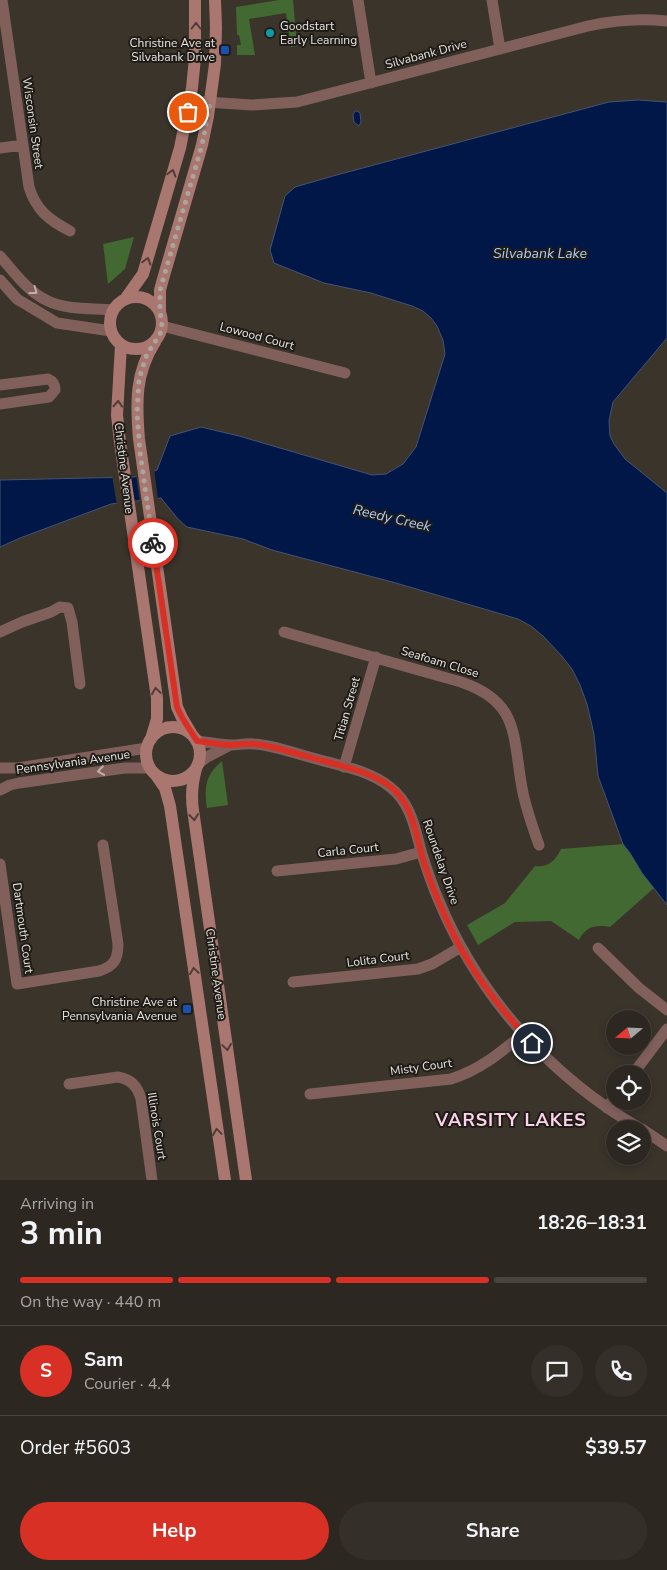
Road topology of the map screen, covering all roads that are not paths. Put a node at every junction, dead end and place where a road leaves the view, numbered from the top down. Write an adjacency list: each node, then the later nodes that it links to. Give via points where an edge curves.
1 (2, 0): 11 (street, Wisconsin Street)
2 (195, 0): 9 (main road, one-way to 2, via 195,58)
3 (215, 0): 10 (main road, via 216,45)
4 (358, 0): 8 (street)
5 (492, 0): 7 (street)
6 (667, 21): 7 (street, Silvabank Drive, via 622,20)
7 (500, 48): 8 (street, Silvabank Drive)
8 (371, 83): 10 (street, Silvabank Drive, via 297,102 267,105)
9 (190, 101): 10 (street, Silvabank Drive); 16 (main road, one-way to 9, via 143,274 180,148)
10 (210, 103): 18 (main road, via 202,145 162,284)
11 (23, 145): 12 (street); 13 (street, Wisconsin Street, via 32,198 55,224)
12 (0, 148)
13 (70, 231)
14 (0, 256): 17 (street, one-way to 17, via 28,288 47,301 66,307)
15 (0, 280): 20 (street, via 17,299 57,323)
16 (126, 298): 17 (main road); 18 (main road, via 138,296 147,299)
17 (113, 310): 20 (main road)
18 (160, 311): 19 (main road)
19 (162, 326): 21 (main road); 23 (street, Lowood Court)
20 (111, 331): 22 (main road)
21 (155, 342): 22 (main road, via 139,349); 30 (main road, Christine Avenue, via 147,354 139,379 137,413 142,466 177,707)
22 (121, 345): 31 (main road, Christine Avenue, one-way to 22, via 157,719 157,698 117,415)
23 (344, 373)
24 (0, 385): 25 (street, via 48,379 56,386 49,397)
25 (0, 404)
26 (0, 632): 29 (street, via 60,607 68,608)
27 (284, 632): 28 (street, Seafoam Close)
28 (376, 657): 34 (street, Titian Street); 39 (street, Seafoam Close, via 475,686 500,707 514,732 521,783)
29 (80, 684)
30 (194, 737): 31 (main road, via 183,728 174,726 157,732); 32 (street, Roundelay Drive); 33 (main road, via 200,748)
31 (149, 743): 35 (street, Pennsylvania Avenue); 36 (main road, via 146,755)
32 (230, 745): 33 (street, Roundelay Drive); 34 (street, Roundelay Drive, via 271,747)
33 (197, 766): 36 (main road, via 182,780 164,779); 59 (main road, Christine Avenue, one-way to 59, via 193,778 193,810)
34 (344, 767): 40 (street, Roundelay Drive, via 378,779 400,796 414,823)
35 (0, 769): 37 (street, via 3,777)
36 (153, 771): 37 (street, Pennsylvania Avenue, one-way to 37, via 125,768 19,783); 58 (main road, Christine Avenue, one-way to 36, via 170,806 165,788)
37 (0, 789)
38 (103, 845): 41 (street, Dartmouth Court, via 118,953 108,968 99,971 17,984)
39 (539, 846)
40 (421, 852): 42 (street, Carla Court, via 396,859); 43 (street, Roundelay Drive, via 431,883)
41 (0, 864)
42 (277, 871)
43 (461, 947): 45 (street, Lolita Court, via 432,964 418,968); 48 (street, Roundelay Drive, via 493,998)
44 (598, 948): 46 (street)
45 (293, 982)
46 (667, 1010)
47 (667, 1029): 49 (street)
48 (523, 1034): 51 (street, Misty Court, via 492,1059 466,1074); 52 (street, Roundelay Drive, via 571,1081)
49 (640, 1065)
50 (69, 1084): 57 (street, Illinois Court, via 118,1077 137,1088)
51 (310, 1094)
52 (606, 1107)
53 (610, 1110): 54 (street, Roundelay Drive)
54 (627, 1120)
55 (651, 1135): 56 (street, Roundelay Drive)
56 (667, 1146)
57 (152, 1180)
58 (225, 1180)
59 (246, 1180)

